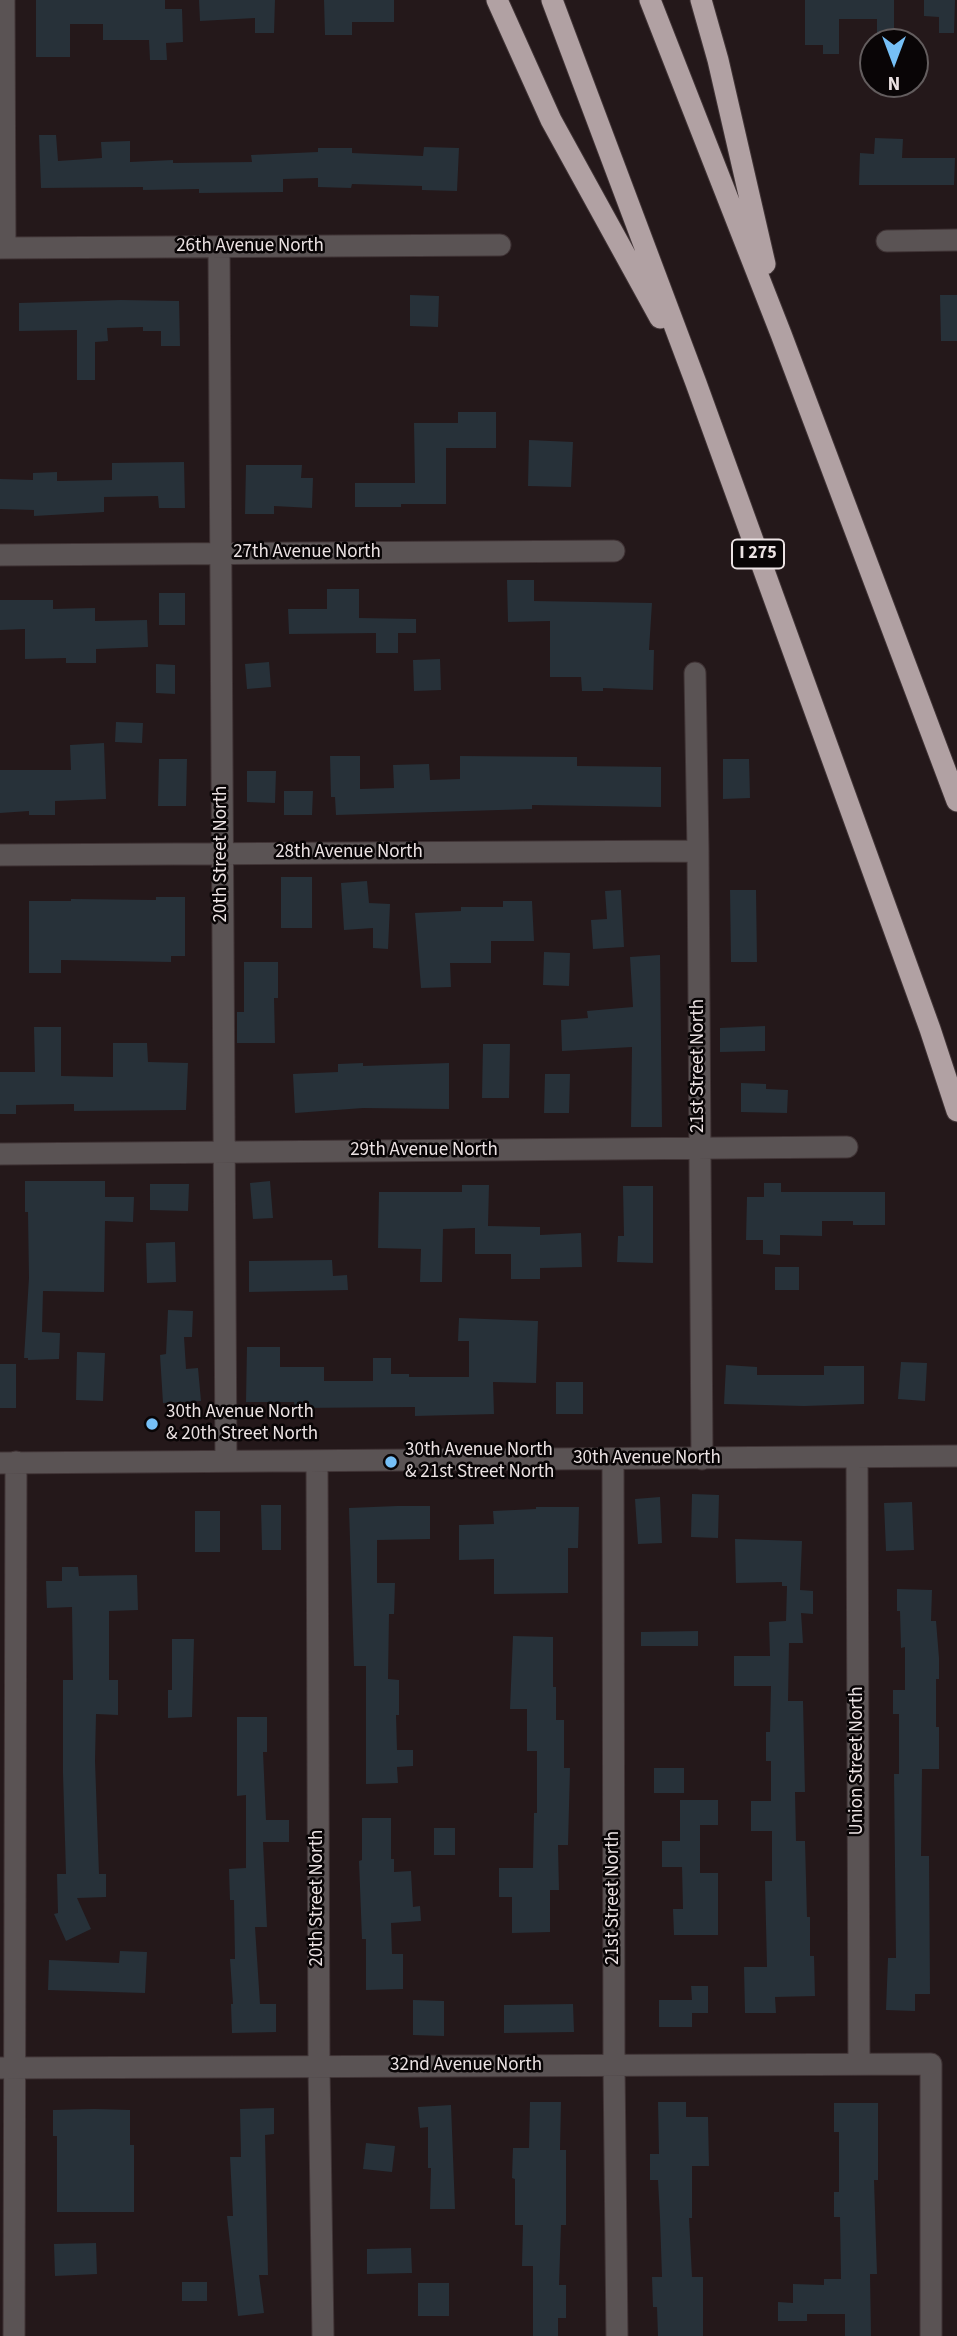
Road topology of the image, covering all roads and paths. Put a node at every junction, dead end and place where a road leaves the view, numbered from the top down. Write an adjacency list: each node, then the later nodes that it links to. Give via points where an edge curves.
1 (4, 0): 10 (street)
2 (496, 0): 12 (highway, via 551,120)
3 (552, 0): 12 (highway, I 275)
4 (650, 0): 11 (highway)
5 (701, 0): 11 (highway)
6 (957, 240): 7 (street)
7 (887, 241)
8 (500, 245): 9 (street, 26th Avenue North)
9 (219, 247): 10 (street, 26th Avenue North); 14 (street, 20th Street North)
10 (2, 248)
11 (781, 334): 17 (highway)
12 (696, 383): 21 (highway, I 275)
13 (614, 551): 14 (street, 27th Avenue North)
14 (221, 554): 15 (street, 27th Avenue North); 19 (street, 20th Street North)
15 (0, 555)
16 (695, 673): 18 (street, 21st Street North)
17 (957, 801)
18 (698, 851): 19 (street, 28th Avenue North); 23 (street, 21st Street North)
19 (222, 854): 20 (street, 28th Avenue North); 24 (street, 20th Street North)
20 (0, 855)
21 (957, 1111)
22 (847, 1147): 23 (street, 29th Avenue North)
23 (700, 1150): 24 (street, 29th Avenue North); 29 (street, 21st Street North)
24 (224, 1152): 25 (street, 29th Avenue North); 30 (street, 20th Street North)
25 (0, 1154)
26 (957, 1456): 27 (street, 30th Avenue North)
27 (857, 1458): 29 (street, 30th Avenue North); 34 (street, Union Street North)
28 (613, 1459): 29 (street, 30th Avenue North); 31 (street, 30th Avenue North); 35 (street, 21st Street North)
29 (702, 1459)
30 (226, 1461): 31 (street, 30th Avenue North); 32 (street, 30th Avenue North)
31 (317, 1461): 36 (street, 20th Street North)
32 (8, 1462): 33 (street)
33 (8, 1665): 37 (street)
34 (859, 2064): 35 (street, 32nd Avenue North); 41 (street, 32nd Avenue North, via 931,2064)
35 (614, 2065): 36 (street, 32nd Avenue North); 40 (street, 21st Street North)
36 (318, 2067): 37 (street, 32nd Avenue North); 39 (street, 20th Street North)
37 (6, 2068): 38 (street)
38 (14, 2336)
39 (323, 2336)
40 (617, 2336)
41 (931, 2336)

